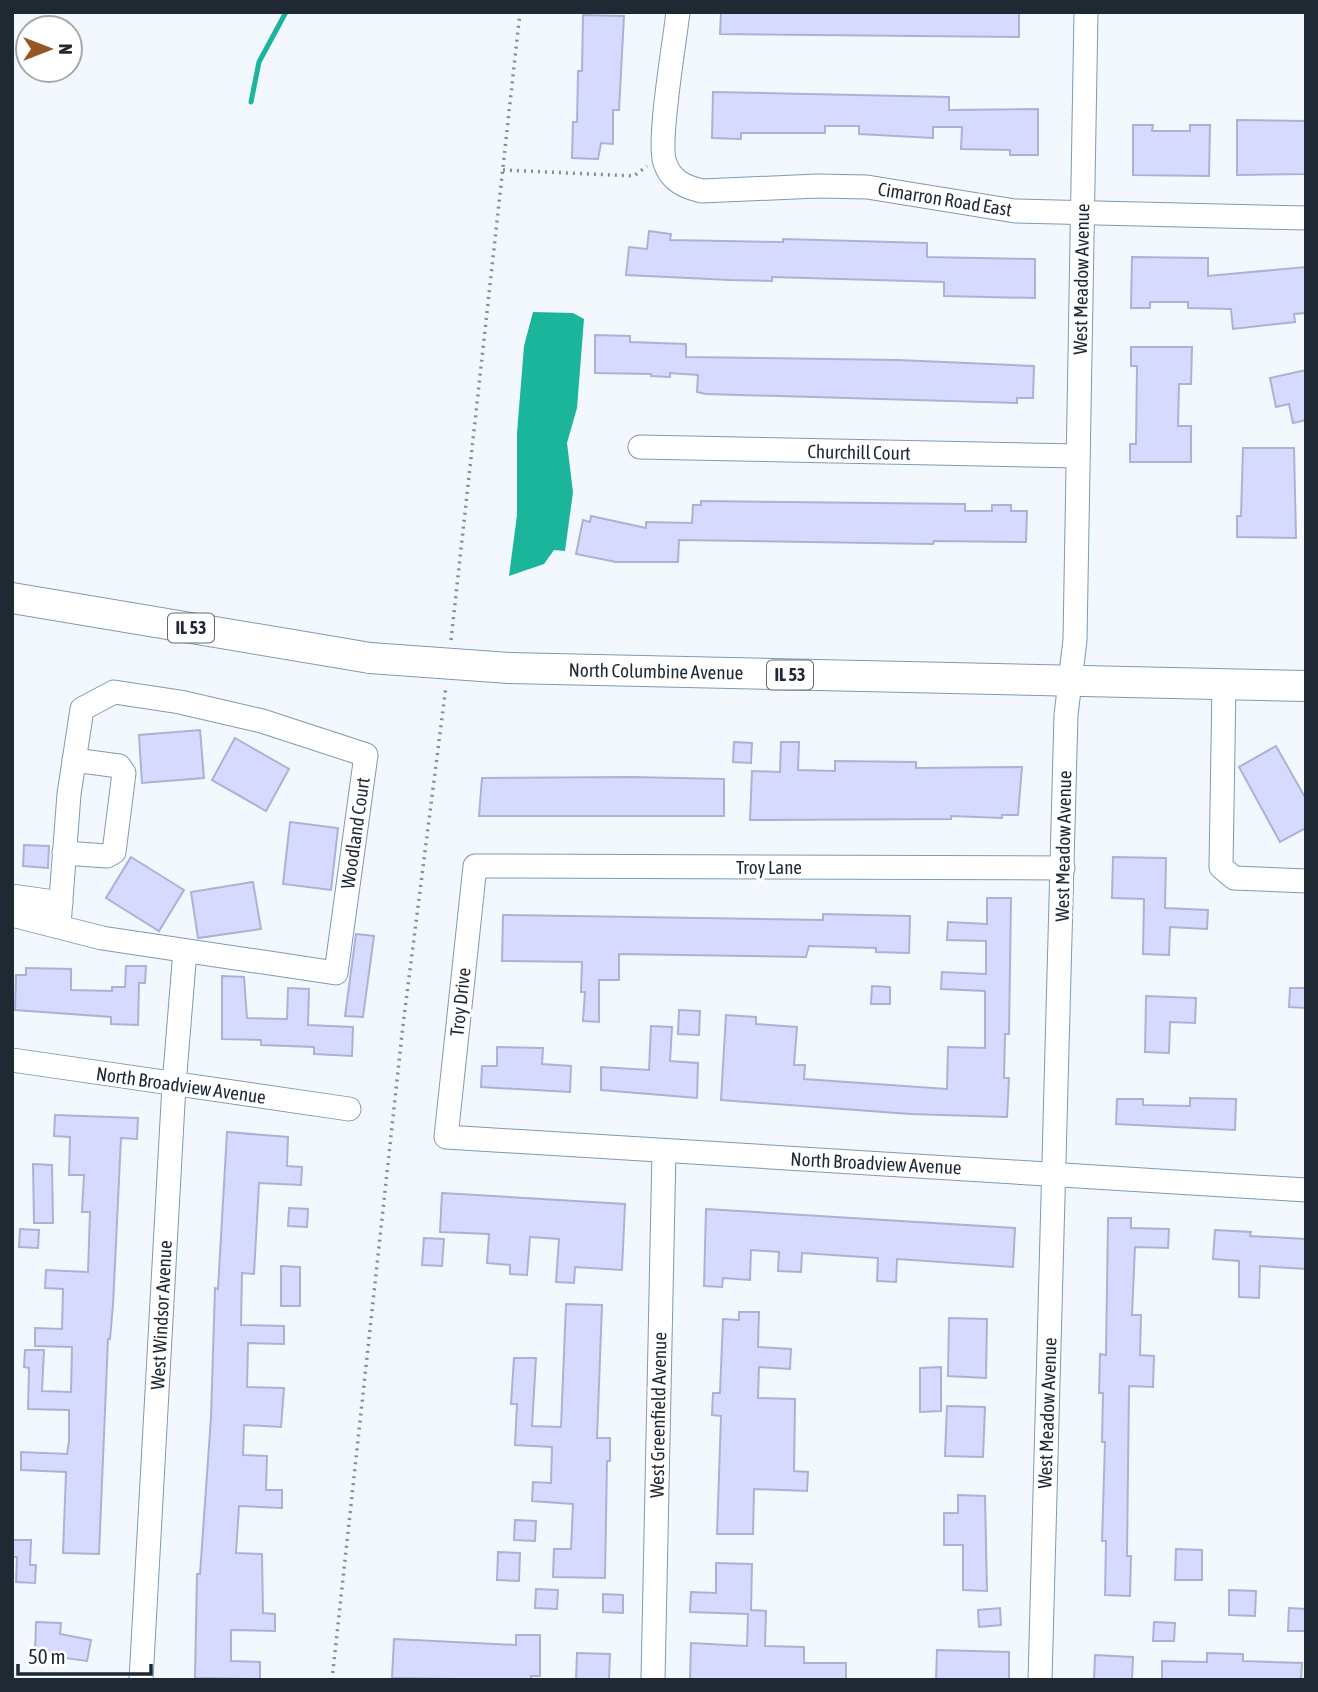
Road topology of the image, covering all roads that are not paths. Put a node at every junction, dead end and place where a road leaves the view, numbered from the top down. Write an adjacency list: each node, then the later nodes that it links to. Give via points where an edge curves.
1 (678, 12): 3 (street, Cimarron Road East, via 662,153 672,177 681,184 702,191 867,187 1015,211)
2 (1086, 12): 3 (street, West Meadow Avenue)
3 (1082, 215): 4 (street, Cimarron Road East); 6 (street, West Meadow Avenue)
4 (1306, 218)
5 (639, 447): 6 (street, Churchill Court)
6 (1078, 456): 8 (street, West Meadow Avenue)
7 (12, 598): 8 (main road, North Columbine Avenue / IL 53, bridge, via 370,657 509,668)
8 (1071, 682): 9 (main road, North Columbine Avenue / IL 53); 14 (street, West Meadow Avenue, via 1066,715)
9 (1224, 685): 10 (main road, North Columbine Avenue / IL 53); 15 (street, via 1221,867 1234,878)
10 (1306, 686)
11 (74, 760): 12 (street, Woodland Court); 12 (street, via 119,766 124,772 114,852 107,856); 19 (street, Woodland Court, via 82,709 114,692 262,721 366,755 336,973)
12 (64, 853): 17 (street, Woodland Court)
13 (475, 866): 14 (street, Troy Lane); 23 (street, Troy Drive)
14 (1063, 868): 25 (street, West Meadow Avenue)
15 (1306, 881)
16 (12, 896): 17 (street, Woodland Court)
17 (60, 914): 18 (street); 19 (street, Woodland Court, via 102,938)
18 (12, 915)
19 (185, 951): 21 (street, West Windsor Avenue)
20 (12, 1060): 21 (street, North Broadview Avenue)
21 (174, 1085): 22 (street, North Broadview Avenue); 27 (street, West Windsor Avenue)
22 (349, 1109)
23 (446, 1137): 24 (street, North Broadview Avenue)
24 (664, 1151): 25 (street, North Broadview Avenue); 28 (street, West Greenfield Avenue)
25 (1054, 1173): 26 (street, North Broadview Avenue); 29 (street, West Meadow Avenue)
26 (1306, 1190)
27 (141, 1680)
28 (653, 1680)
29 (1040, 1680)

